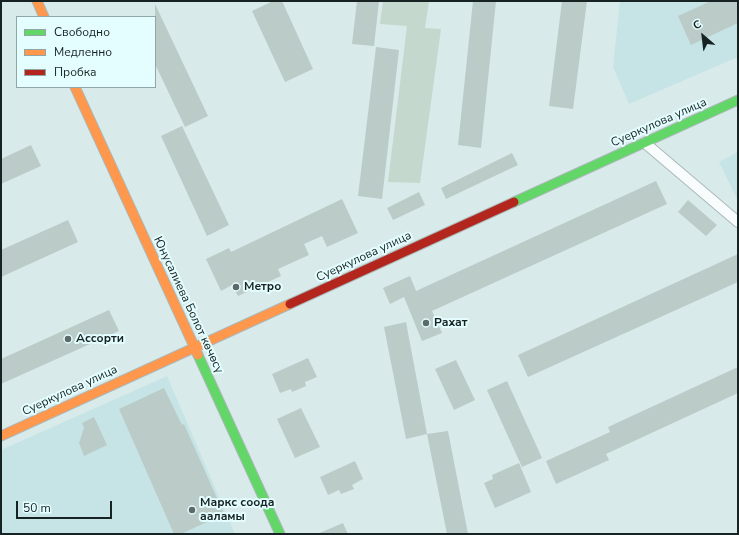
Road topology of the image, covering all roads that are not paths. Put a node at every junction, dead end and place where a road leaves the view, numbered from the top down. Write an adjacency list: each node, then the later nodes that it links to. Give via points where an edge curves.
1 (37, 1): 2 (main road)
2 (44, 16)
3 (75, 88): 7 (main road, Юнусалиева Болот көчөсү)
4 (738, 100): 5 (main road, Суеркулова улица)
5 (645, 143): 6 (street); 7 (main road, Суеркулова улица)
6 (738, 222)
7 (194, 347): 8 (main road, Суеркулова улица); 9 (main road, Юнусалиева Болот көчөсү)
8 (1, 436)
9 (280, 534)

